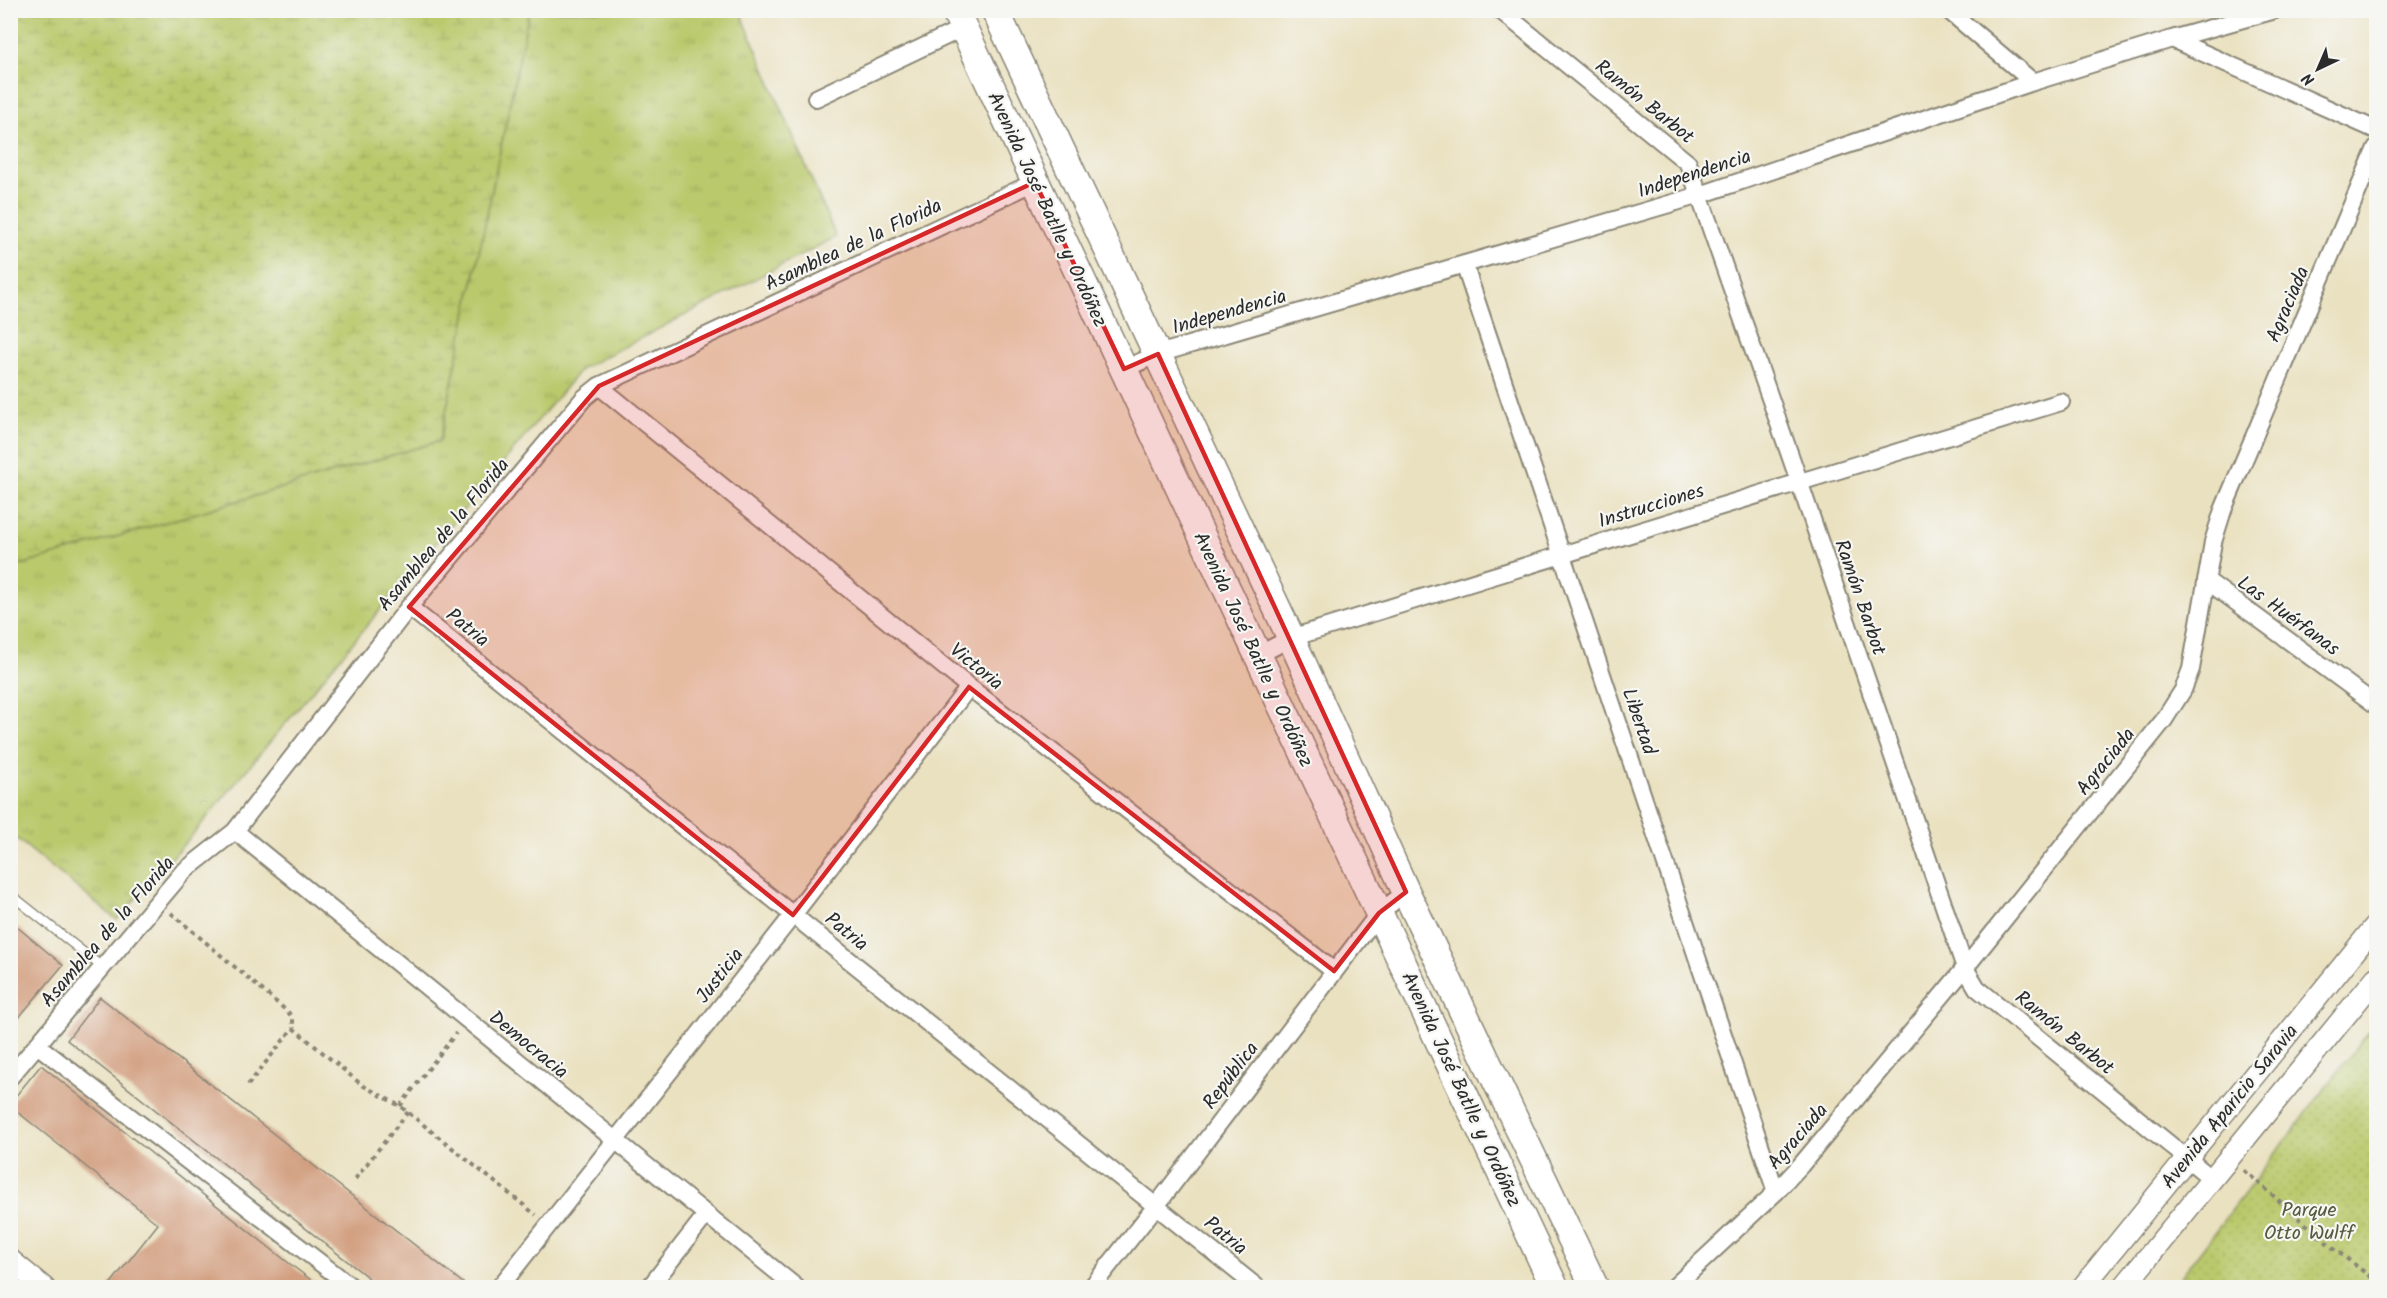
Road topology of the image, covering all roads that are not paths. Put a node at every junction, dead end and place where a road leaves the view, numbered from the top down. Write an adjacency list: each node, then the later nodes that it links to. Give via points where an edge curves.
1 (995, 10): 15 (main road, Avenida José Batlle y Ordóñez)
2 (1500, 10): 13 (street, Ramón Barbot, via 1688,163)
3 (1947, 10): 8 (street)
4 (2274, 10): 5 (street, Independencia)
5 (2236, 15): 7 (street, Independencia)
6 (959, 19): 9 (street); 12 (main road, Avenida José Batlle y Ordóñez)
7 (2172, 39): 8 (street, Independencia); 10 (street)
8 (2033, 82): 13 (street, Independencia)
9 (816, 98)
10 (2376, 130)
11 (2376, 148): 21 (street, Agraciada, via 2223,510)
12 (1035, 182): 16 (main road, Avenida José Batlle y Ordóñez); 17 (street, Asamblea de la Florida)
13 (1700, 195): 14 (street, Independencia); 19 (street, Ramón Barbot)
14 (1464, 264): 15 (street, Independencia); 20 (street, Libertad)
15 (1158, 354): 16 (street, Independencia); 23 (main road, Avenida José Batlle y Ordóñez)
16 (1124, 369): 24 (main road, Avenida José Batlle y Ordóñez)
17 (598, 386): 22 (street, Asamblea de la Florida); 25 (street, Victoria)
18 (2061, 402): 19 (street, Instrucciones)
19 (1799, 482): 20 (street, Instrucciones); 34 (street, Ramón Barbot)
20 (1562, 555): 23 (street, Instrucciones); 42 (street, Libertad)
21 (2206, 580): 26 (street, Las Huérfanas); 34 (street, Agraciada, via 2191,669 2171,710)
22 (410, 607): 27 (street, Asamblea de la Florida); 31 (street, Patria)
23 (1291, 638): 24 (street, Instrucciones); 28 (main road, Avenida José Batlle y Ordóñez)
24 (1256, 656): 30 (main road, Avenida José Batlle y Ordóñez)
25 (969, 687): 31 (street, Justicia); 35 (street, Victoria)
26 (2376, 705)
27 (235, 831): 33 (street, Asamblea de la Florida, via 183,872); 39 (street, Democracia)
28 (1406, 892): 30 (street, República); 54 (main road, Avenida José Batlle y Ordóñez)
29 (10, 894): 33 (lane)
30 (1379, 913): 35 (street, República); 53 (main road, Avenida José Batlle y Ordóñez)
31 (793, 915): 39 (street, Justicia); 43 (street, Patria)
32 (2376, 925): 40 (street, Avenida Aparicio Saravia)
33 (102, 967): 37 (street, Asamblea de la Florida)
34 (1965, 968): 40 (street, Ramón Barbot, via 1977,988); 42 (street, Agraciada)
35 (1334, 971): 43 (street, República)
36 (2376, 978): 41 (street, Avenida Aparicio Saravia)
37 (38, 1045): 38 (street, Asamblea de la Florida); 47 (street)
38 (10, 1077)
39 (614, 1141): 44 (street, Democracia); 48 (street, Justicia)
40 (2186, 1158): 41 (street, Ramón Barbot); 56 (street, Avenida Aparicio Saravia)
41 (2211, 1178): 57 (street, Avenida Aparicio Saravia)
42 (1776, 1192): 55 (street, Agraciada)
43 (1156, 1206): 51 (street, República); 52 (street, Patria)
44 (706, 1215): 49 (street); 50 (street, Democracia)
45 (10, 1260): 46 (street)
46 (44, 1287)
47 (353, 1287)
48 (499, 1287)
49 (649, 1287)
50 (796, 1287)
51 (1091, 1287)
52 (1258, 1287)
53 (1555, 1287)
54 (1595, 1287)
55 (1673, 1287)
56 (2082, 1287)
57 (2123, 1287)

